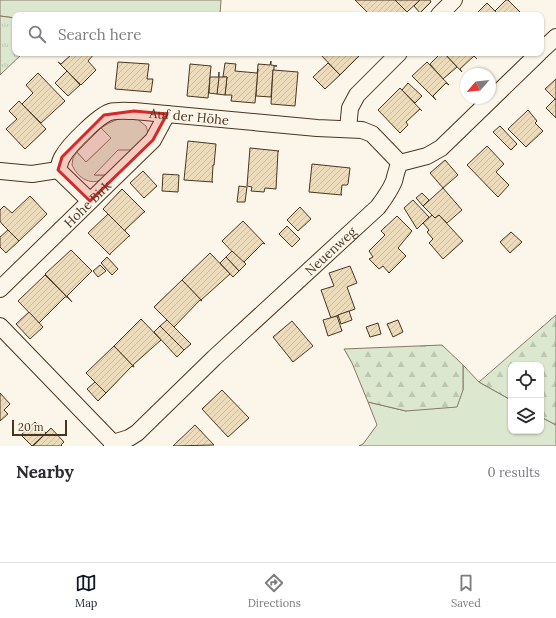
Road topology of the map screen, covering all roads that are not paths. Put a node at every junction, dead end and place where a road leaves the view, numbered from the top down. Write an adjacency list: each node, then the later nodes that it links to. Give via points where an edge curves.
1 (454, 0): 2 (street)
2 (442, 12)
3 (556, 37): 4 (street)
4 (544, 48)
5 (396, 56): 8 (street, via 357,95 350,108)
6 (536, 56): 9 (street, via 441,148 427,156)
7 (167, 114): 8 (street, Auf der Höhe); 10 (street, Auf der Höhe, via 121,111 104,115 70,146 62,157); 12 (street, Hohe Birk, via 153,140)
8 (348, 129): 9 (street, Auf der Höhe, via 372,134)
9 (400, 163): 15 (street, Neuenweg, via 389,192 378,207 220,352 137,433)
10 (58, 170): 11 (street, via 32,174); 12 (street)
11 (0, 171)
12 (90, 201): 13 (street, Hohe Birk)
13 (0, 289)
14 (0, 326): 15 (street)
15 (113, 445)

